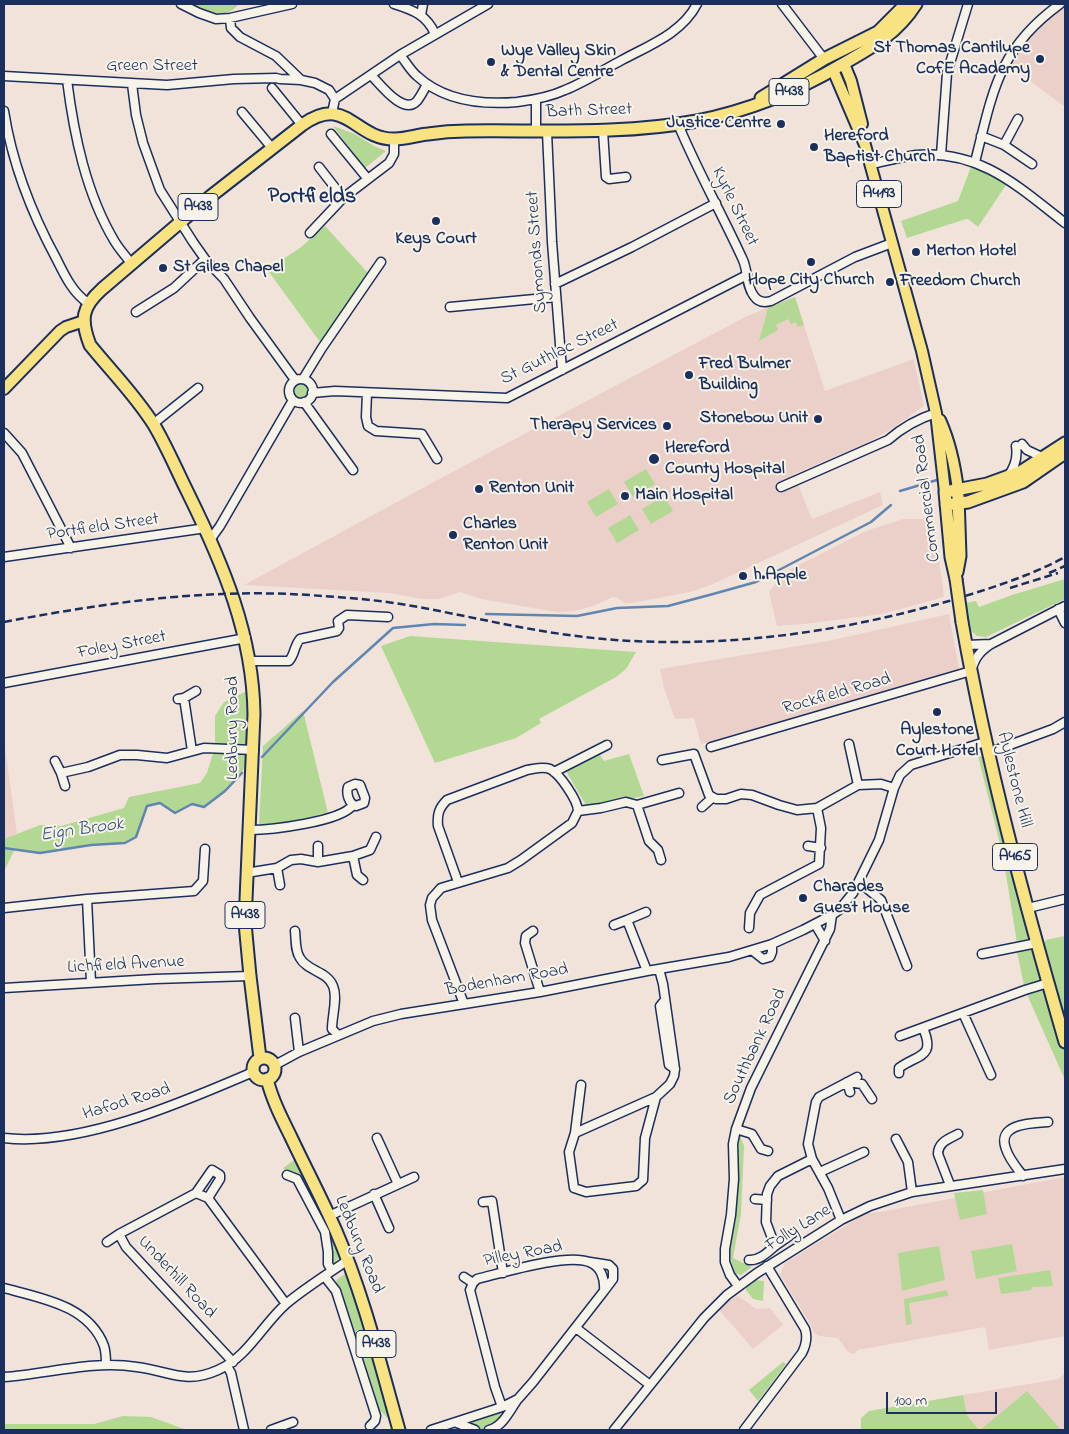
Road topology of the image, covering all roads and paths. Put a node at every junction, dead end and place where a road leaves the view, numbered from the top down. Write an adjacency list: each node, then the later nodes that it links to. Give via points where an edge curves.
1 (181, 4): 13 (street, via 209,17)
2 (292, 4): 13 (street)
3 (394, 4): 12 (street)
4 (422, 4): 12 (street)
5 (488, 4): 14 (street)
6 (697, 4): 28 (street, via 667,36 565,90)
7 (782, 4): 16 (street)
8 (906, 4): 16 (highway, A438, via 878,32)
9 (916, 4): 18 (highway, A438, via 886,38)
10 (968, 4): 43 (street, via 947,73)
11 (1060, 4): 39 (street, via 1024,34 1008,57 998,77)
12 (421, 15): 14 (street, via 431,24)
13 (230, 18): 17 (street, via 231,28 240,37)
14 (435, 34): 15 (street)
15 (400, 55): 19 (street); 25 (street)
16 (824, 59): 18 (highway); 29 (highway, A438)
17 (283, 63): 21 (street, via 282,72); 23 (street)
18 (838, 67): 29 (highway, Bath Street / A438, via 780,96); 45 (main road, Commercial Road / A4193)
19 (371, 75): 25 (street, via 394,98 409,106 418,101); 27 (street)
20 (4, 76): 22 (street, Green Street)
21 (276, 78): 23 (street, Green Street); 24 (street, Green Street)
22 (66, 80): 24 (street, Green Street); 58 (street, via 85,176 115,242)
23 (301, 80): 27 (street, via 324,87)
24 (132, 84): 52 (street, via 136,115 149,161 160,190)
25 (428, 84): 28 (street, via 465,100 494,104)
26 (272, 88): 35 (street)
27 (335, 99): 32 (street)
28 (536, 99): 37 (street, Symonds Street)
29 (742, 108): 34 (highway, Bath Street / A438)
30 (4, 111): 62 (street, via 20,174 44,236 70,283 80,298)
31 (242, 112): 42 (street)
32 (332, 113): 35 (highway, A438, via 315,116); 40 (highway, Bath Street / A438, via 372,134)
33 (1018, 119): 41 (street)
34 (678, 124): 36 (highway, Bath Street / A438); 51 (street, Kyrle Street)
35 (302, 125): 42 (highway, A438)
36 (603, 131): 37 (highway, Bath Street / A438); 49 (street, via 606,177)
37 (541, 132): 40 (highway, Bath Street / A438, via 447,132); 60 (street, Symonds Street, via 547,164)
38 (331, 134): 48 (street)
39 (981, 136): 41 (street); 44 (street)
40 (394, 139): 48 (street, via 391,160)
41 (1004, 145): 46 (street)
42 (272, 148): 52 (highway, A438)
43 (940, 155): 44 (street); 45 (street, via 915,155)
44 (975, 162): 53 (street, via 1013,182)
45 (871, 164): 55 (main road, Commercial Road / A4193)
46 (1032, 164)
47 (318, 167): 50 (street)
48 (367, 178): 50 (street)
49 (626, 178)
50 (343, 198): 54 (street)
51 (716, 202): 59 (street, Kyrle Street, via 745,263); 60 (street)
52 (180, 223): 56 (street); 58 (highway, A438)
53 (1065, 223)
54 (310, 233)
55 (892, 243): 59 (street, Kyrle Street, via 855,257 771,301 760,302 755,298); 74 (main road, Commercial Road / A4193)
56 (205, 259): 64 (street, via 174,288); 67 (street, via 224,279)
57 (381, 262): 67 (street)
58 (132, 264): 62 (highway, A438)
59 (747, 275): 66 (street, St Guthlac Street)
60 (555, 284): 61 (street, Symonds Street)
61 (556, 297): 63 (street); 66 (street, Symonds Street)
62 (88, 303): 65 (highway, A438)
63 (450, 307)
64 (136, 312)
65 (84, 321): 69 (main road, via 60,331); 75 (highway, Ledbury Road / A438, via 90,344)
66 (562, 370): 70 (street, St Guthlac Street, via 502,399)
67 (299, 380): 71 (street, via 309,383); 72 (street, via 289,389)
68 (198, 388): 75 (street)
69 (4, 389)
70 (367, 393): 71 (street, St Guthlac Street, via 327,391); 80 (street, via 366,417 371,429 422,434)
71 (312, 394): 73 (street)
72 (293, 400): 73 (street); 89 (street)
73 (304, 402): 81 (street)
74 (936, 412): 83 (street, via 917,419 888,440); 84 (main road, Commercial Road / A4193, via 946,433); 85 (main road, Commercial Road / A4193)
75 (153, 424): 88 (highway, Ledbury Road / A438)
76 (4, 433): 90 (street, via 22,453)
77 (1065, 443): 79 (highway)
78 (1065, 453): 86 (highway, via 1023,482)
79 (1044, 458): 82 (highway); 82 (street, via 1019,445 1014,468)
80 (437, 459)
81 (353, 470)
82 (1008, 476): 84 (highway)
83 (782, 487)
84 (958, 490): 85 (highway); 86 (highway, Commercial Road / A465)
85 (945, 492): 87 (highway, Commercial Road / A465)
86 (959, 504): 87 (highway); 92 (highway, Commercial Road / A465, via 960,556)
87 (946, 506): 92 (highway, Commercial Road / A465)
88 (206, 528): 89 (highway, Ledbury Road / A438); 90 (street, Portfield Street)
89 (210, 540): 96 (highway, Ledbury Road / A438)
90 (71, 548): 91 (street, Portfield Street)
91 (4, 557)
92 (956, 579): 98 (highway, Commercial Road / A465, bridge)
93 (1062, 608): 95 (street); 97 (street)
94 (388, 618): 99 (street, via 347,615 338,621 337,631 300,639 289,661)
95 (1065, 623)
96 (246, 638): 99 (highway, Ledbury Road / A438); 101 (street, Foley Street)
97 (990, 644): 98 (street); 100 (street, via 977,655)
98 (966, 645): 100 (highway, Commercial Road / A465)
99 (250, 661): 109 (highway, Ledbury Road / A438, via 254,689)
100 (971, 671): 106 (street, Rockfield Road); 107 (highway, Aylestone Hill / A465)
101 (4, 683)
102 (196, 691): 108 (street, via 181,698)
103 (1065, 722): 107 (street, via 1053,729)
104 (607, 744): 112 (street)
105 (848, 744): 114 (street)
106 (712, 747)
107 (986, 748): 116 (street, via 911,765 903,771); 142 (highway, Aylestone Hill / A465)
108 (192, 751): 109 (street, via 215,747); 113 (street, via 167,758 120,755)
109 (253, 753): 124 (highway, Ledbury Road / A438)
110 (662, 760): 118 (street, via 694,754)
111 (54, 761): 113 (street)
112 (554, 772): 123 (street, via 575,799); 136 (street, via 540,767 527,770 447,800 440,807 438,826)
113 (61, 773): 115 (street)
114 (858, 785): 116 (street, via 881,784); 122 (street)
115 (65, 786)
116 (894, 788): 137 (street, via 879,840)
117 (678, 793): 119 (street)
118 (711, 796): 121 (street); 122 (street, via 726,799 741,794 752,795 797,810)
119 (637, 804): 123 (street, via 626,802); 131 (street, via 649,841 658,850)
120 (353, 805): 124 (street, via 318,821 284,828)
121 (702, 807)
122 (817, 808): 128 (street)
123 (578, 811): 136 (street, via 572,823 508,868)
124 (249, 830): 134 (highway, Ledbury Road / A438)
125 (376, 837): 130 (street, via 370,850)
126 (318, 846): 132 (street)
127 (808, 846): 128 (street)
128 (821, 848): 148 (street, via 819,864 756,899 750,913)
129 (205, 849): 139 (street, via 203,881 194,891)
130 (353, 856): 132 (street); 135 (street, via 357,875)
131 (661, 860)
132 (318, 862): 133 (street, via 291,860)
133 (277, 868): 134 (street); 138 (street)
134 (246, 873): 157 (highway, Ledbury Road / A438, via 245,924)
135 (363, 880)
136 (458, 882): 162 (street, via 441,888 430,905 432,920)
137 (859, 882): 144 (street, via 847,901); 154 (street, via 881,900)
138 (280, 885)
139 (87, 899): 141 (street); 158 (street)
140 (1065, 899): 142 (street)
141 (4, 908)
142 (1028, 908): 152 (highway, Aylestone Hill / A465)
143 (646, 912): 145 (street)
144 (832, 915): 146 (street, Bodenham Road); 151 (street, Southbank Road)
145 (628, 920): 147 (street); 156 (street)
146 (815, 924): 151 (street); 155 (street, Bodenham Road, via 772,944 729,958)
147 (614, 925)
148 (749, 928)
149 (295, 931): 166 (street, via 300,958 333,986 332,1029)
150 (533, 931): 161 (street, via 526,936 525,943)
151 (825, 941): 183 (street, Southbank Road, via 751,1088)
152 (1037, 943): 153 (street); 159 (highway, Aylestone Hill / A465)
153 (982, 954)
154 (907, 966)
155 (659, 969): 156 (street, Bodenham Road); 180 (street, via 665,1000 660,1006 669,1066 675,1069 670,1084)
156 (647, 971): 161 (street, Bodenham Road)
157 (250, 976): 158 (street, Lichfield Avenue); 170 (highway, Ledbury Road / A438)
158 (91, 982): 160 (street, Lichfield Avenue)
159 (1048, 983): 163 (street); 168 (highway, Aylestone Hill / A465)
160 (4, 988)
161 (540, 992): 162 (street, Bodenham Road)
162 (464, 1004): 166 (street, Bodenham Road, via 372,1021)
163 (963, 1013): 165 (street); 174 (street)
164 (295, 1018): 169 (street)
165 (923, 1028): 167 (street); 173 (street, via 927,1051 899,1068)
166 (338, 1036): 169 (street, Bodenham Road)
167 (900, 1036)
168 (1065, 1042)
169 (299, 1052): 171 (street, Bodenham Road)
170 (260, 1058): 171 (highway, via 269,1058); 172 (highway, via 254,1063)
171 (275, 1065): 176 (highway, via 274,1074)
172 (253, 1072): 176 (highway, via 260,1079); 186 (street, Hafod Road, via 170,1105 74,1134)
173 (899, 1073)
174 (991, 1076)
175 (857, 1077): 177 (street)
176 (267, 1079): 208 (highway, Ledbury Road / A438, via 270,1092)
177 (847, 1082): 179 (street); 181 (street, via 862,1084); 191 (street, via 824,1093 816,1102 808,1138)
178 (581, 1085): 184 (street)
179 (850, 1092)
180 (656, 1097): 184 (street); 184 (street, via 645,1138 643,1180 636,1186 586,1192 574,1188 569,1152)
181 (872, 1099)
182 (1048, 1122): 195 (street, via 1020,1125 1005,1137 1005,1148)
183 (736, 1129): 189 (street, via 752,1134 761,1149); 224 (street, Southbank Road, via 725,1262)
184 (576, 1133)
185 (958, 1134): 198 (street, via 940,1144 938,1149)
186 (4, 1138)
187 (377, 1138): 197 (street)
188 (896, 1139): 199 (street, via 908,1162)
189 (768, 1151)
190 (864, 1152): 193 (street)
191 (812, 1159): 193 (street); 205 (street, via 778,1176 770,1186)
192 (1065, 1168): 195 (street, Folly Lane)
193 (820, 1172): 209 (street)
194 (287, 1175): 219 (street, Ledbury Road, via 297,1179 325,1232 328,1264)
195 (1023, 1176): 198 (street, Folly Lane)
196 (414, 1177): 197 (street)
197 (398, 1184): 201 (street)
198 (950, 1186): 199 (street, Folly Lane)
199 (912, 1192): 209 (street, Folly Lane)
200 (196, 1193): 202 (street); 202 (street, Underhill Road, via 212,1170 220,1175 220,1179); 211 (street, Underhill Road)
201 (374, 1194): 208 (street); 210 (street)
202 (208, 1198): 227 (street)
203 (755, 1199): 205 (street)
204 (501, 1200): 206 (street)
205 (767, 1200): 214 (street, via 766,1222)
206 (492, 1201): 207 (street); 220 (street)
207 (483, 1202)
208 (329, 1216): 215 (highway, Ledbury Road / A438)
209 (841, 1220): 218 (street, Folly Lane)
210 (389, 1228)
211 (119, 1234): 213 (street); 229 (street, Underhill Road, via 126,1247)
212 (792, 1234): 214 (street)
213 (107, 1242)
214 (775, 1246): 216 (street, via 764,1255)
215 (348, 1260): 219 (street); 240 (highway, Ledbury Road / A438, via 368,1314)
216 (749, 1260)
217 (590, 1262): 220 (street, Pilley Road, via 563,1260); 226 (street, Pilley Road, via 601,1272); 226 (street, Pilley Road, via 613,1268 613,1278)
218 (767, 1266): 224 (street, Folly Lane); 245 (street, via 807,1335 802,1353)
219 (332, 1271): 221 (street)
220 (503, 1273): 223 (street, Pilley Road)
221 (325, 1277): 227 (street); 237 (street, via 336,1291 376,1416)
222 (464, 1277): 223 (street)
223 (472, 1283): 234 (street, Pilley Road, via 470,1290)
224 (738, 1286): 232 (street, Folly Lane, via 704,1318)
225 (4, 1288): 230 (street, via 76,1312 98,1334 105,1348)
226 (604, 1291): 228 (street, Pilley Road)
227 (286, 1304): 229 (street)
228 (576, 1328): 232 (street); 233 (street, Pilley Road)
229 (230, 1364): 230 (street, via 189,1378 135,1366); 238 (street)
230 (106, 1365): 231 (street)
231 (4, 1377)
232 (650, 1385): 244 (street, Folly Lane)
233 (518, 1399): 234 (street, Pilley Road); 243 (street, Pilley Road, via 504,1419)
234 (502, 1407): 236 (street, Pilley Road)
235 (294, 1422): 239 (street)
236 (457, 1423): 241 (street, Pilley Road); 242 (street)
237 (370, 1426)
238 (244, 1430)
239 (271, 1430)
240 (399, 1430)
241 (432, 1430)
242 (475, 1430)
243 (489, 1430)
244 (614, 1430)
245 (744, 1430)

